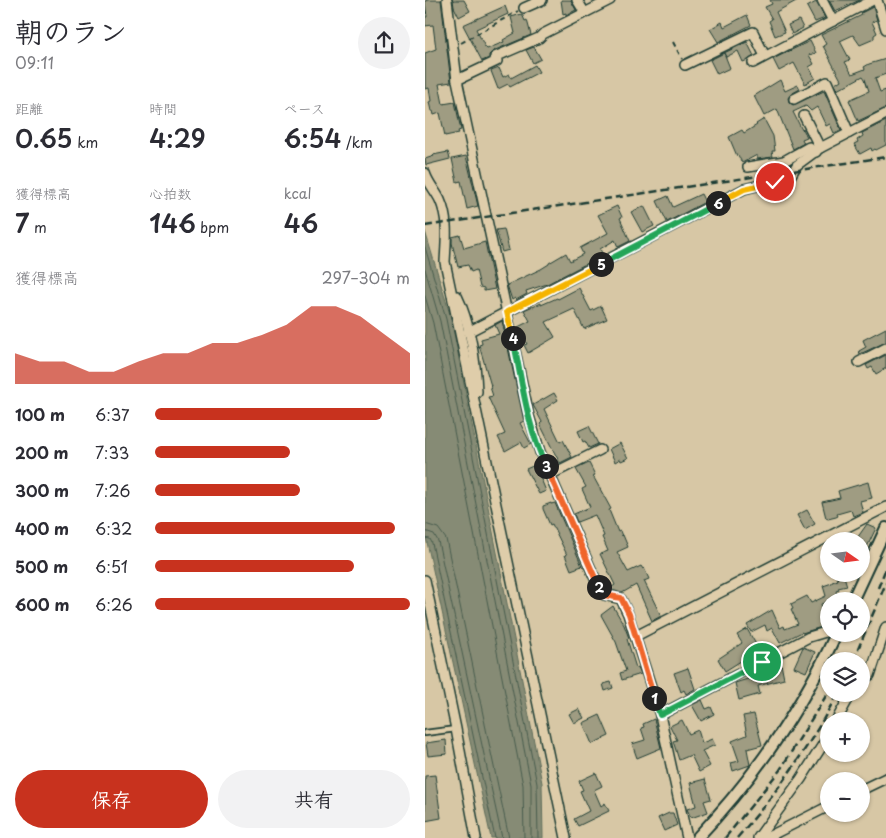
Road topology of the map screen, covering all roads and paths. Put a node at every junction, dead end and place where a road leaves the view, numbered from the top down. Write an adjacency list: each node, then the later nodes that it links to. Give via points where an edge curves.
1 (447, 0): 13 (street)
2 (542, 0): 8 (street)
3 (577, 0): 9 (street)
4 (610, 0): 9 (street)
5 (822, 0): 10 (street)
6 (873, 0): 10 (street)
7 (877, 0): 11 (street)
8 (524, 8): 13 (path)
9 (585, 13): 17 (street, via 495,57 497,61)
10 (833, 21): 14 (street)
11 (886, 29)
12 (673, 42): 16 (path)
13 (452, 48): 17 (street)
14 (765, 56): 15 (street); 16 (street, via 753,32)
15 (753, 63)
16 (685, 65)
17 (457, 80): 26 (street)
18 (794, 99): 21 (street, via 827,82)
19 (886, 114): 21 (street)
20 (804, 116): 22 (street)
21 (849, 133): 22 (street)
22 (818, 150): 23 (street, via 809,147 784,161); 26 (street, via 797,165 789,178 744,189)
23 (748, 167)
24 (425, 173): 25 (street, via 443,208 445,262)
25 (451, 291): 27 (street, via 459,301); 30 (street)
26 (507, 312): 27 (street); 32 (street, via 529,416)
27 (468, 332): 30 (street, via 476,374)
28 (886, 348): 29 (street)
29 (859, 362)
30 (476, 410): 50 (street)
31 (600, 450): 32 (street)
32 (550, 475): 39 (street, via 600,590 604,595 621,598)
33 (886, 507): 39 (street)
34 (886, 528): 36 (street)
35 (425, 580): 43 (street)
36 (856, 592)
37 (886, 627): 41 (street)
38 (820, 634): 42 (street)
39 (635, 636): 42 (street)
40 (832, 642): 52 (street, via 811,686 780,735 747,780)
41 (870, 675)
42 (660, 715): 51 (street)
43 (456, 729): 44 (lane); 49 (street)
44 (425, 733)
45 (820, 748): 53 (street)
46 (886, 778): 47 (street)
47 (870, 786)
48 (820, 811): 54 (street)
49 (476, 838)
50 (566, 838)
51 (687, 838)
52 (697, 838)
53 (757, 838)
54 (766, 838)

